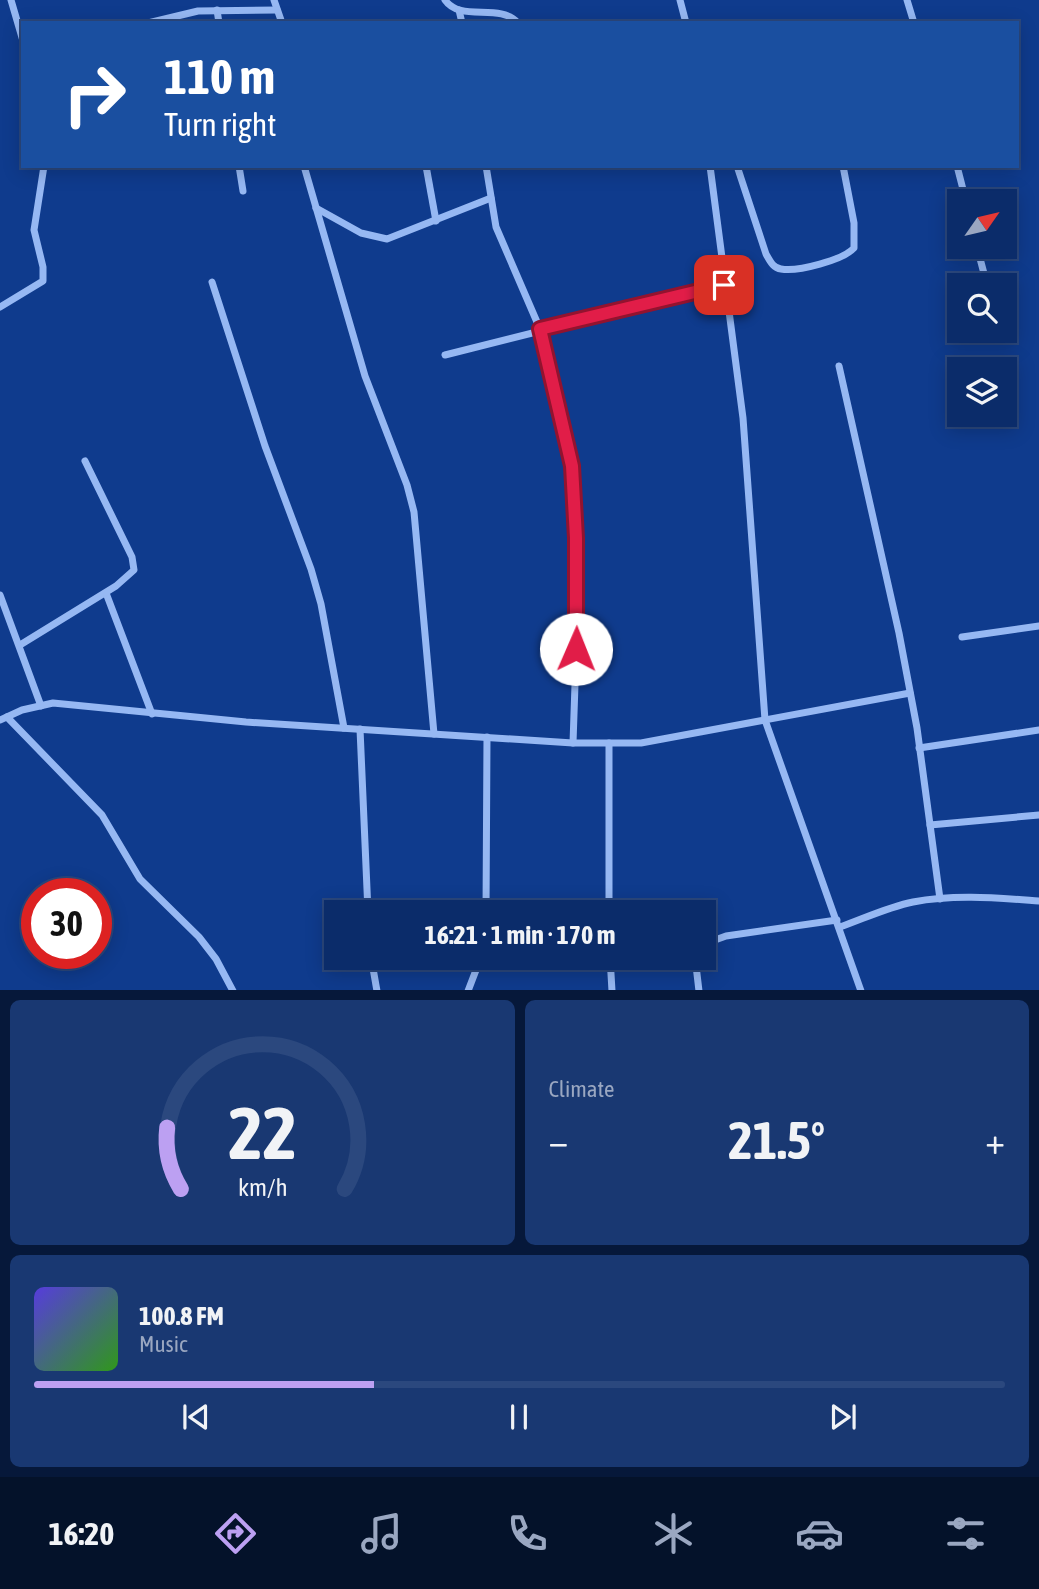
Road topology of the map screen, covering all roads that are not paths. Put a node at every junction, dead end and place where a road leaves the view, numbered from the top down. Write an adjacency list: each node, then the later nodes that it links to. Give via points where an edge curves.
1 (12, 0): 16 (street)
2 (274, 0): 7 (street)
3 (445, 0): 8 (street)
4 (680, 0): 14 (street)
5 (907, 0): 15 (street)
6 (218, 10): 7 (street); 9 (street); 10 (street)
7 (277, 10): 11 (street)
8 (459, 10): 12 (street); 13 (street, via 504,14)
9 (154, 21)
10 (219, 21)
11 (281, 21)
12 (462, 21)
13 (515, 21)
14 (685, 21)
15 (913, 21)
16 (21, 34)
17 (44, 168): 33 (street, via 34,230 43,281)
18 (239, 168): 27 (street)
19 (305, 168): 29 (street)
20 (426, 168): 30 (street)
21 (486, 168): 28 (street)
22 (710, 168): 32 (street)
23 (738, 168): 24 (street, via 766,254 772,265 781,269 838,260 854,248 855,230)
24 (842, 168)
25 (958, 168): 26 (street)
26 (963, 189)
27 (243, 191)
28 (491, 198): 30 (street); 34 (street, via 503,248)
29 (315, 207): 30 (street, via 360,233 387,239); 51 (street, via 365,376 414,512)
30 (436, 220)
31 (212, 282): 48 (street, via 311,569)
32 (724, 285): 34 (street); 47 (street, via 743,418)
33 (0, 307)
34 (540, 329): 35 (street); 53 (street, via 572,466 577,626)
35 (445, 355)
36 (839, 366): 43 (street)
37 (85, 461): 38 (street, via 132,557 134,570 129,578)
38 (106, 593): 42 (street); 45 (street)
39 (0, 595): 42 (street)
40 (1039, 626): 41 (street)
41 (962, 637)
42 (20, 645): 44 (street)
43 (910, 693): 47 (street); 55 (street)
44 (41, 706): 45 (street, via 53,703); 46 (street)
45 (152, 714): 48 (street)
46 (4, 718): 69 (street, via 102,815 140,879 199,937)
47 (765, 720): 54 (street, via 654,741); 63 (street)
48 (344, 728): 49 (street)
49 (360, 729): 51 (street); 59 (street)
50 (1039, 730): 55 (street)
51 (434, 734): 52 (street)
52 (488, 737): 53 (street); 60 (street)
53 (573, 743): 54 (street)
54 (609, 743): 61 (street)
55 (919, 748): 57 (street)
56 (1039, 815): 57 (street)
57 (930, 825): 58 (street)
58 (940, 899): 62 (street, via 968,896); 63 (street, via 909,903)
59 (367, 900)
60 (486, 900)
61 (609, 900)
62 (1039, 901)
63 (839, 924): 64 (street); 74 (street)
64 (716, 940)
65 (373, 970): 70 (street)
66 (476, 970): 71 (street)
67 (611, 970): 72 (street)
68 (697, 970): 73 (street)
69 (233, 990)
70 (377, 990)
71 (468, 990)
72 (612, 990)
73 (699, 990)
74 (861, 990)

